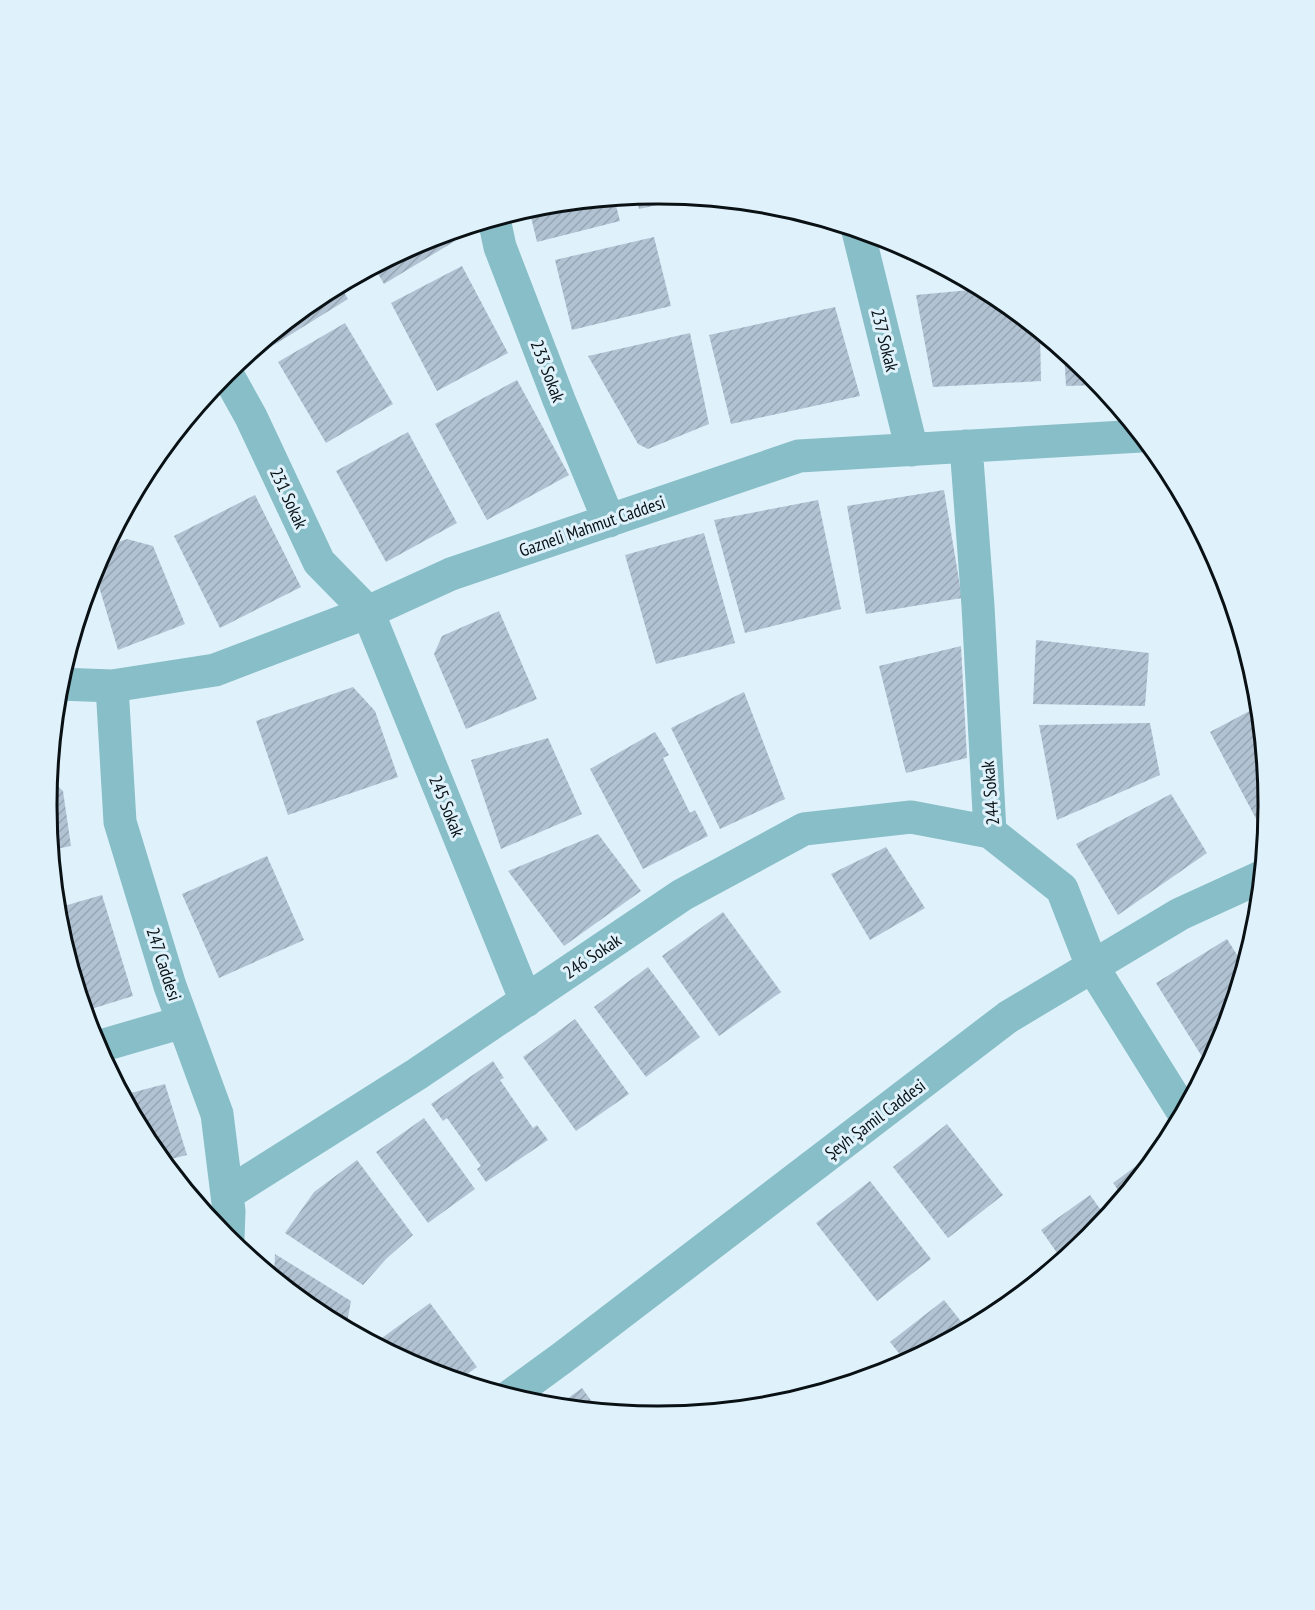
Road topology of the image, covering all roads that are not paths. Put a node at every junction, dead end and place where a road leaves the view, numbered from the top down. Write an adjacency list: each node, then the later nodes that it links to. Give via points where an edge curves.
1 (496, 227): 7 (street, 233 Sokak, via 500,247)
2 (860, 240): 6 (street, 237 Sokak)
3 (231, 382): 8 (street, 231 Sokak, via 319,562)
4 (1132, 437): 5 (street, Gazneli Mahmut Caddesi)
5 (966, 446): 6 (street, Gazneli Mahmut Caddesi); 11 (street, 244 Sokak)
6 (912, 450): 7 (street, Gazneli Mahmut Caddesi, via 799,456)
7 (609, 521): 8 (street, Gazneli Mahmut Caddesi, via 451,574)
8 (368, 612): 10 (street, Gazneli Mahmut Caddesi, via 215,670); 14 (street, 245 Sokak)
9 (70, 684): 10 (street, Gazneli Mahmut Caddesi)
10 (112, 686): 15 (street, 247 Caddesi, via 120,822)
11 (990, 831): 13 (street, 244 Sokak, via 1062,889); 14 (street, 246 Sokak, via 911,817 804,829 682,895)
12 (1253, 881): 13 (street, Şeyh Şamil Caddesi, via 1180,914)
13 (1092, 966): 17 (street, 244 Sokak); 20 (street, Şeyh Şamil Caddesi, via 1008,1017)
14 (526, 1000): 18 (street, 246 Sokak)
15 (183, 1022): 16 (street); 18 (street, 247 Caddesi, via 217,1114)
16 (107, 1044)
17 (1178, 1104)
18 (227, 1194): 19 (street, 247 Caddesi)
19 (228, 1225)
20 (519, 1389)

